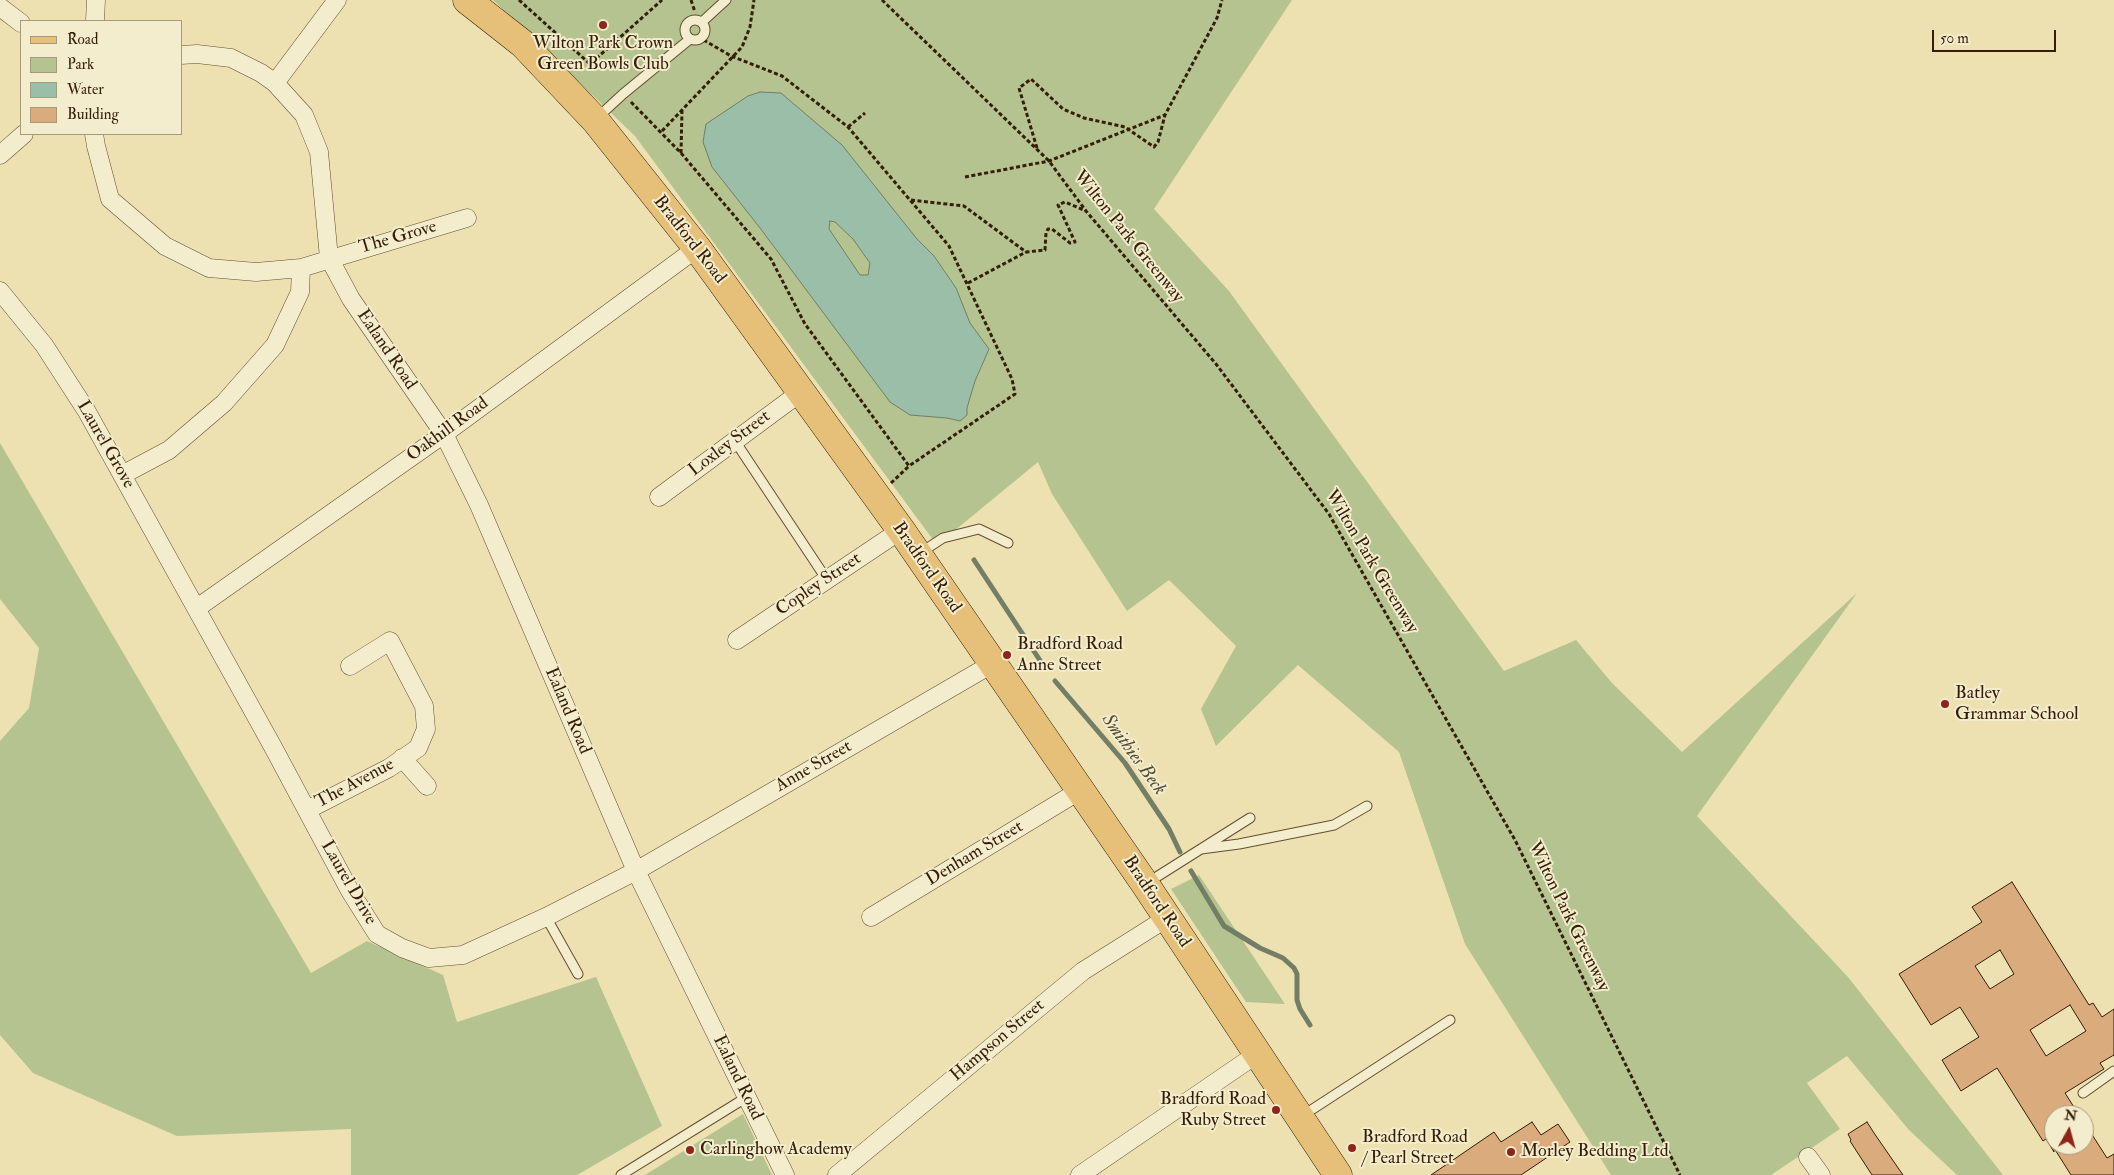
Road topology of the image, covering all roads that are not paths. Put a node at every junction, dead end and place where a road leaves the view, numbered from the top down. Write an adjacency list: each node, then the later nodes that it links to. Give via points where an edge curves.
1 (96, 0): 6 (street)
2 (337, 0): 11 (street)
3 (467, 0): 12 (main road, Bradford Road, via 523,44)
4 (726, 0): 7 (lane)
5 (0, 7): 8 (street)
6 (95, 20)
7 (700, 21): 9 (lane, via 691,20 686,25 685,34); 9 (lane, via 706,31 701,39)
8 (20, 23)
9 (690, 39): 12 (lane)
10 (182, 55): 11 (street, via 231,58)
11 (275, 83): 18 (street, via 304,115 319,152)
12 (595, 120): 17 (main road, Bradford Road)
13 (23, 135): 15 (street)
14 (94, 135): 19 (street, The Grove, via 110,199 165,246 209,268 256,272)
15 (0, 155)
16 (467, 218): 18 (street, The Grove)
17 (697, 248): 21 (main road, Bradford Road); 22 (street, Oakhill Road)
18 (329, 258): 19 (street, The Grove); 22 (street, Ealand Road, via 351,299)
19 (301, 268): 24 (street, via 300,292 275,345 224,403 169,450)
20 (0, 291): 24 (street, Laurel Grove, via 44,345 86,410)
21 (801, 392): 23 (street, Loxley Street); 26 (main road, Bradford Road)
22 (444, 434): 30 (street, Oakhill Road); 41 (street, Ealand Road, via 479,505)
23 (735, 441): 25 (street, Loxley Street); 29 (lane)
24 (122, 475): 30 (street, Laurel Grove)
25 (659, 497)
26 (901, 530): 28 (main road, Bradford Road); 29 (street, Copley Street)
27 (1008, 543): 28 (lane, via 979,529 943,538)
28 (917, 554): 32 (main road, Bradford Road)
29 (828, 580): 31 (street, Copley Street)
30 (197, 608): 38 (street, Laurel Drive)
31 (737, 640)
32 (992, 664): 36 (main road, Bradford Road); 41 (street, Anne Street)
33 (350, 666): 34 (street, The Avenue, via 390,641 424,706 426,729 418,748)
34 (402, 758): 35 (street, The Avenue); 38 (street, The Avenue, via 389,768)
35 (427, 786)
36 (1079, 791): 42 (main road, Bradford Road); 44 (street, Denham Street)
37 (1367, 806): 40 (lane, via 1334,825)
38 (307, 810): 43 (street, Laurel Drive, via 377,934 402,948 429,958 463,955)
39 (1250, 818): 40 (lane)
40 (1201, 849): 42 (lane)
41 (636, 871): 43 (street, Laurel Drive); 51 (street, Ealand Road)
42 (1145, 884): 45 (main road, Bradford Road)
43 (546, 917): 46 (lane)
44 (870, 917)
45 (1167, 918): 48 (main road, Bradford Road); 56 (street, Hampson Street, via 1083,971)
46 (578, 974)
47 (1450, 1020): 52 (lane)
48 (1256, 1054): 52 (main road, Bradford Road); 57 (street)
49 (2114, 1071): 50 (lane)
50 (2082, 1093)
51 (747, 1097): 54 (lane); 55 (street, Ealand Road)
52 (1300, 1118): 58 (main road, Bradford Road)
53 (1808, 1157): 59 (street)
54 (621, 1175)
55 (785, 1175)
56 (836, 1175)
57 (1080, 1175)
58 (1338, 1175)
59 (1820, 1175)

